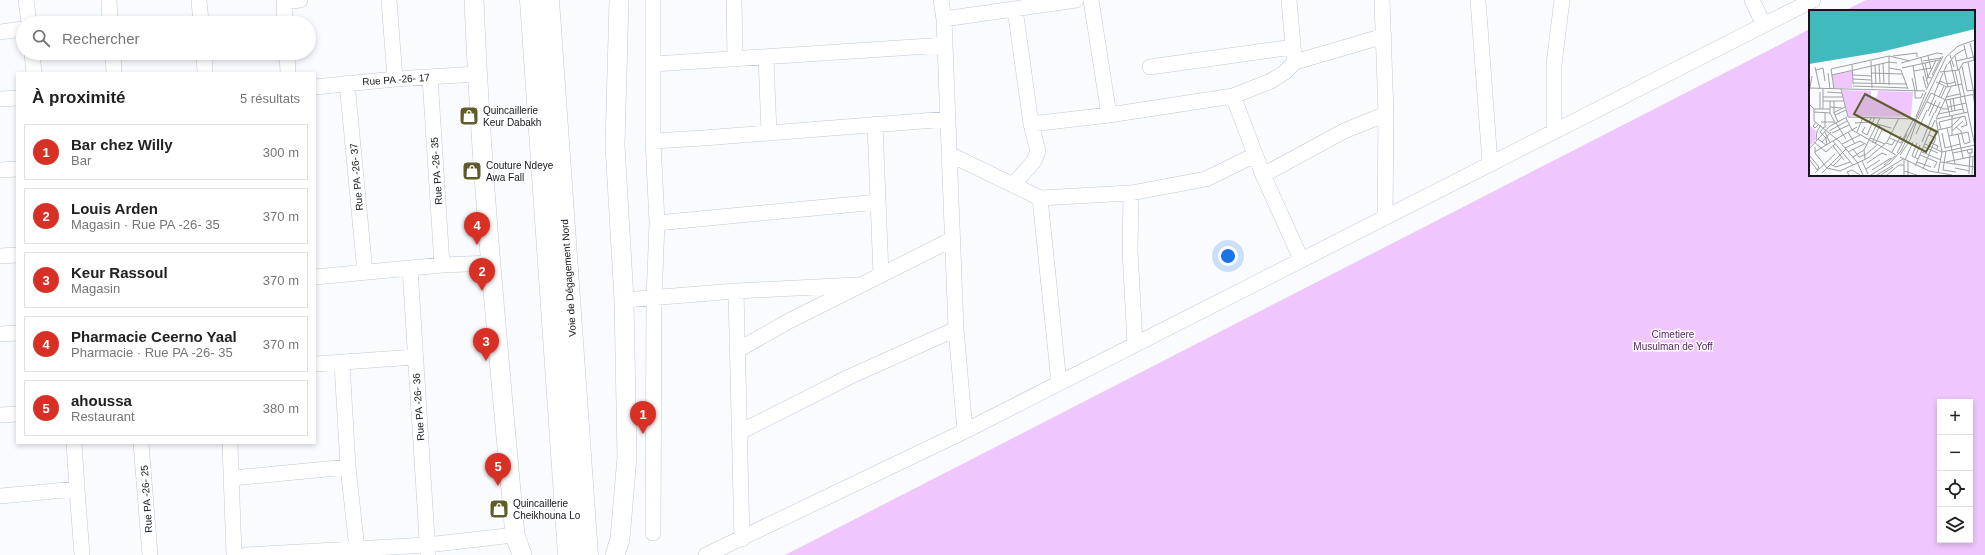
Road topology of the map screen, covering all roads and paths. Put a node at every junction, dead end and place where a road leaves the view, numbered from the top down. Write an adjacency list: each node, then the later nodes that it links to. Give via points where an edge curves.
1 (26, 0): 23 (street)
2 (108, 0): 24 (street)
3 (199, 0): 25 (street)
4 (300, 0): 21 (street)
5 (389, 0): 49 (street)
6 (474, 0): 47 (main road)
7 (531, 0): 120 (highway, Voie de Dégagement Nord)
8 (548, 0): 121 (highway, Voie de Dégagement Nord)
9 (619, 0): 88 (main road, via 615,145)
10 (653, 0): 41 (street)
11 (734, 0): 35 (street)
12 (941, 0): 27 (street)
13 (1076, 0): 22 (street)
14 (1091, 0): 56 (street)
15 (1289, 0): 33 (street)
16 (1382, 0): 31 (street)
17 (1478, 0): 65 (street)
18 (1562, 0): 60 (street, via 1554,64)
19 (1752, 0): 28 (street)
20 (1813, 0): 28 (street)
21 (284, 1): 26 (street)
22 (1015, 9): 27 (street); 59 (street)
23 (28, 16)
24 (109, 16)
25 (200, 16)
26 (285, 16)
27 (944, 19): 32 (street)
28 (1764, 25): 60 (street)
29 (16, 30): 30 (street)
30 (0, 32)
31 (1384, 36): 40 (street); 55 (street)
32 (945, 45): 34 (street); 57 (street)
33 (1293, 47): 40 (street); 42 (street)
34 (766, 57): 35 (street); 61 (street)
35 (735, 59): 41 (street)
36 (33, 60): 43 (street)
37 (113, 60): 44 (street)
38 (204, 60): 45 (street)
39 (287, 60): 46 (street)
40 (1295, 62): 52 (street, via 1270,81)
41 (654, 64): 62 (street)
42 (1150, 67)
43 (34, 72)
44 (114, 72)
45 (205, 72)
46 (288, 72)
47 (477, 74): 48 (street, Rue PA -26- 17); 79 (main road)
48 (430, 76): 49 (street, Rue PA -26- 17); 80 (street, Rue PA -26- 35)
49 (395, 79): 50 (street, Rue PA -26- 17)
50 (347, 83): 51 (street, Rue PA -26- 17); 82 (street, Rue PA -26- 37)
51 (316, 87)
52 (1233, 96): 56 (street); 64 (street)
53 (16, 98): 54 (street)
54 (0, 99)
55 (1386, 114): 68 (street, via 1344,131); 73 (street)
56 (1108, 115): 59 (street)
57 (948, 118): 58 (street); 63 (street)
58 (875, 124): 61 (street); 72 (street)
59 (1031, 124): 69 (street, via 1038,151 1034,161)
60 (1554, 131): 65 (street)
61 (770, 133): 62 (street)
62 (653, 141): 74 (street)
63 (950, 154): 69 (street); 75 (street)
64 (1255, 155): 68 (street); 70 (street, via 1206,179)
65 (1490, 163): 73 (street)
66 (16, 169): 67 (street)
67 (0, 170)
68 (1263, 175): 78 (street)
69 (1013, 185): 71 (street)
70 (1131, 193): 71 (street); 92 (street, via 1130,250)
71 (1040, 198): 97 (street)
72 (878, 202): 74 (street); 83 (street)
73 (1384, 217): 78 (street)
74 (657, 223): 87 (street)
75 (953, 239): 83 (street); 89 (street)
76 (16, 255): 77 (street)
77 (0, 256)
78 (1301, 259): 92 (street)
79 (491, 263): 80 (street); 112 (main road)
80 (442, 265): 81 (street)
81 (410, 268): 82 (street); 94 (street, Rue PA -26- 36)
82 (365, 272): 84 (street)
83 (881, 275): 85 (street)
84 (316, 277)
85 (861, 284): 86 (street); 93 (street)
86 (736, 291): 87 (street); 93 (street)
87 (654, 299): 88 (street); 109 (street)
88 (624, 300): 111 (main road, via 627,457)
89 (956, 329): 100 (street); 101 (street, via 849,377)
90 (16, 333): 91 (street)
91 (0, 334)
92 (1135, 344): 97 (street)
93 (738, 350): 101 (street)
94 (415, 357): 95 (street); 114 (street, Rue PA -26- 36)
95 (342, 363): 96 (street); 105 (street)
96 (316, 364)
97 (1059, 383): 100 (street)
98 (16, 414): 99 (street)
99 (0, 415)
100 (965, 431): 110 (street)
101 (740, 432): 110 (street)
102 (74, 444): 107 (street)
103 (141, 444): 117 (street, Rue PA -26- 25)
104 (230, 444): 106 (street)
105 (348, 467): 106 (street); 113 (street)
106 (232, 478): 118 (street)
107 (77, 489): 108 (street); 116 (street)
108 (0, 496)
109 (654, 533)
110 (742, 539): 123 (street)
111 (617, 547): 122 (main road)
112 (521, 548): 114 (street)
113 (357, 549): 114 (street); 115 (street)
114 (428, 550)
115 (325, 553): 119 (street)
116 (82, 555)
117 (150, 555)
118 (234, 555)
119 (246, 555)
120 (569, 555)
121 (587, 555)
122 (606, 555)
123 (706, 555)

